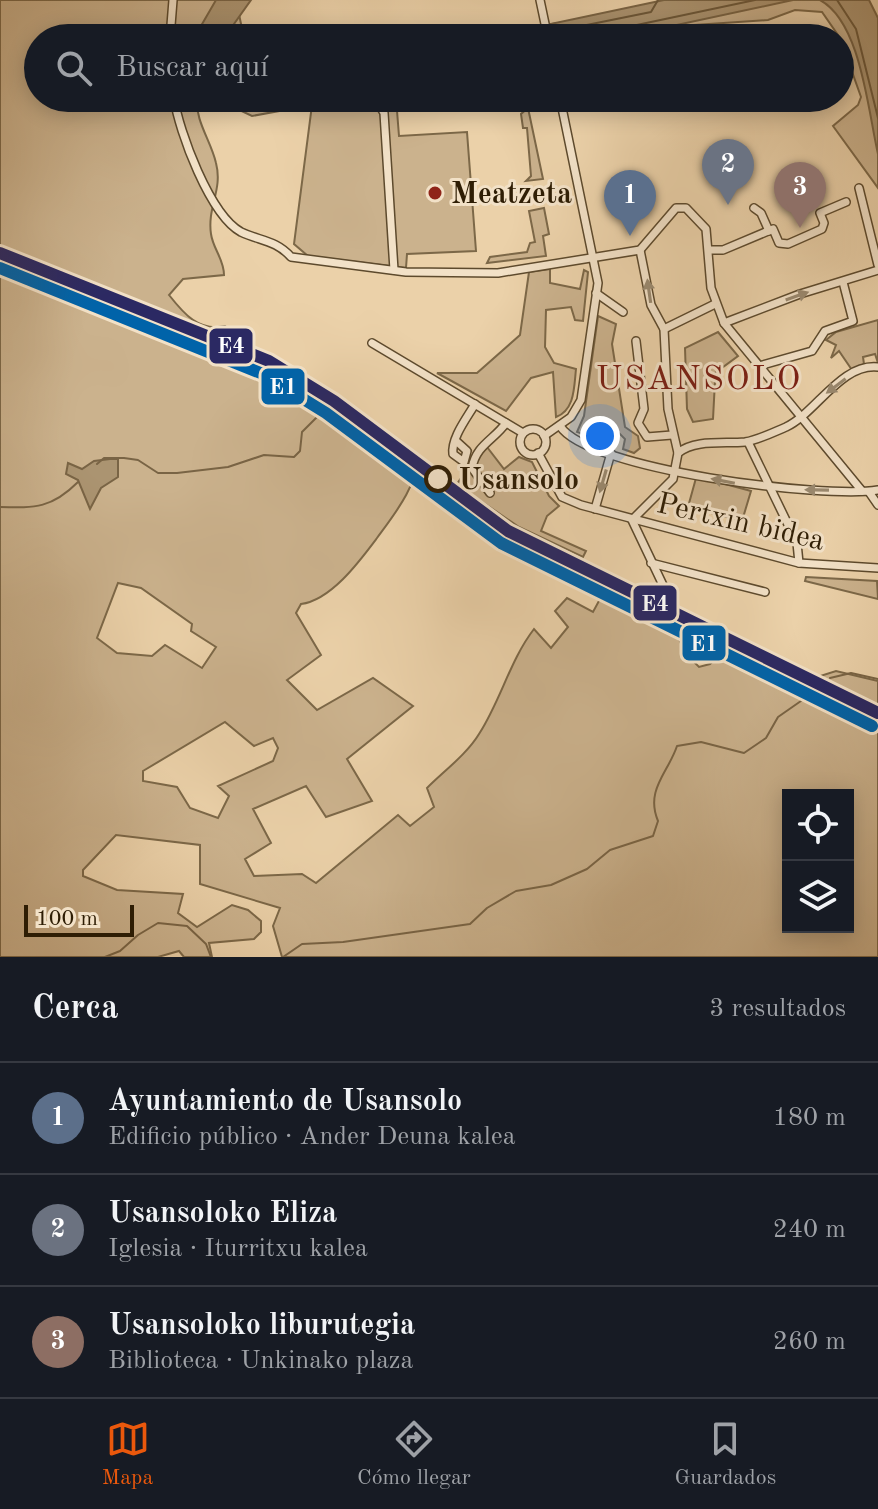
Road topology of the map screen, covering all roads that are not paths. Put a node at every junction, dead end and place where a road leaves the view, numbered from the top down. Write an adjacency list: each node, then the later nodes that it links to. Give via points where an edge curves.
1 (173, 0): 3 (street)
2 (540, 0): 4 (street)
3 (171, 24)
4 (545, 24)
5 (178, 112): 16 (street, via 193,160 222,214 241,232 281,246 291,257)
6 (383, 112): 16 (street)
7 (563, 112): 14 (street)
8 (859, 188): 15 (street)
9 (846, 202): 11 (street, via 820,213 822,229 788,244 779,243)
10 (754, 208): 11 (street)
11 (771, 230): 13 (street, via 723,250)
12 (640, 250): 13 (street, via 681,207 706,229); 14 (street); 22 (street, one-way to 12, via 651,305)
13 (710, 250): 19 (street)
14 (593, 260): 16 (street, via 498,273); 18 (street)
15 (878, 268): 17 (street)
16 (394, 270)
17 (843, 282): 21 (street, one-way to 17); 25 (street, via 853,321 825,331 812,351)
18 (596, 293): 20 (street); 30 (street, via 581,400)
19 (715, 304): 21 (street); 22 (street)
20 (623, 312)
21 (724, 323): 25 (street)
22 (664, 329): 32 (street)
23 (636, 341): 32 (street, via 644,409 638,423 647,437)
24 (372, 343): 27 (street)
25 (759, 366): 28 (street)
26 (878, 367): 28 (street, one-way to 28, via 856,372)
27 (475, 404): 29 (street); 34 (street)
28 (800, 417): 35 (street); 41 (street)
29 (506, 423): 31 (street); 42 (street, via 480,447 472,468)
30 (560, 426): 33 (street); 37 (street, via 578,441)
31 (523, 433): 33 (street, via 534,429); 36 (street, via 521,448)
32 (672, 435): 38 (street)
33 (544, 436): 36 (street)
34 (455, 440)
35 (748, 442): 38 (street, via 684,448); 40 (street)
36 (538, 453): 44 (street, Pertxin bidea, via 562,497)
37 (611, 453): 39 (street); 44 (street, one-way to 44)
38 (678, 453): 39 (street)
39 (676, 471): 40 (street, one-way to 39); 45 (street)
40 (771, 489): 41 (street, one-way to 40); 47 (street, via 797,543)
41 (870, 491): 43 (street)
42 (490, 493)
43 (878, 505)
44 (595, 509): 45 (street, Pertxin bidea)
45 (632, 523): 46 (street); 47 (street, Pertxin bidea)
46 (651, 563): 49 (street, Pertxin bidea); 50 (street)
47 (799, 563): 48 (street, Pertxin bidea)
48 (878, 568)
49 (765, 592)
50 (671, 602)
51 (676, 618): 52 (street)
52 (681, 634)

